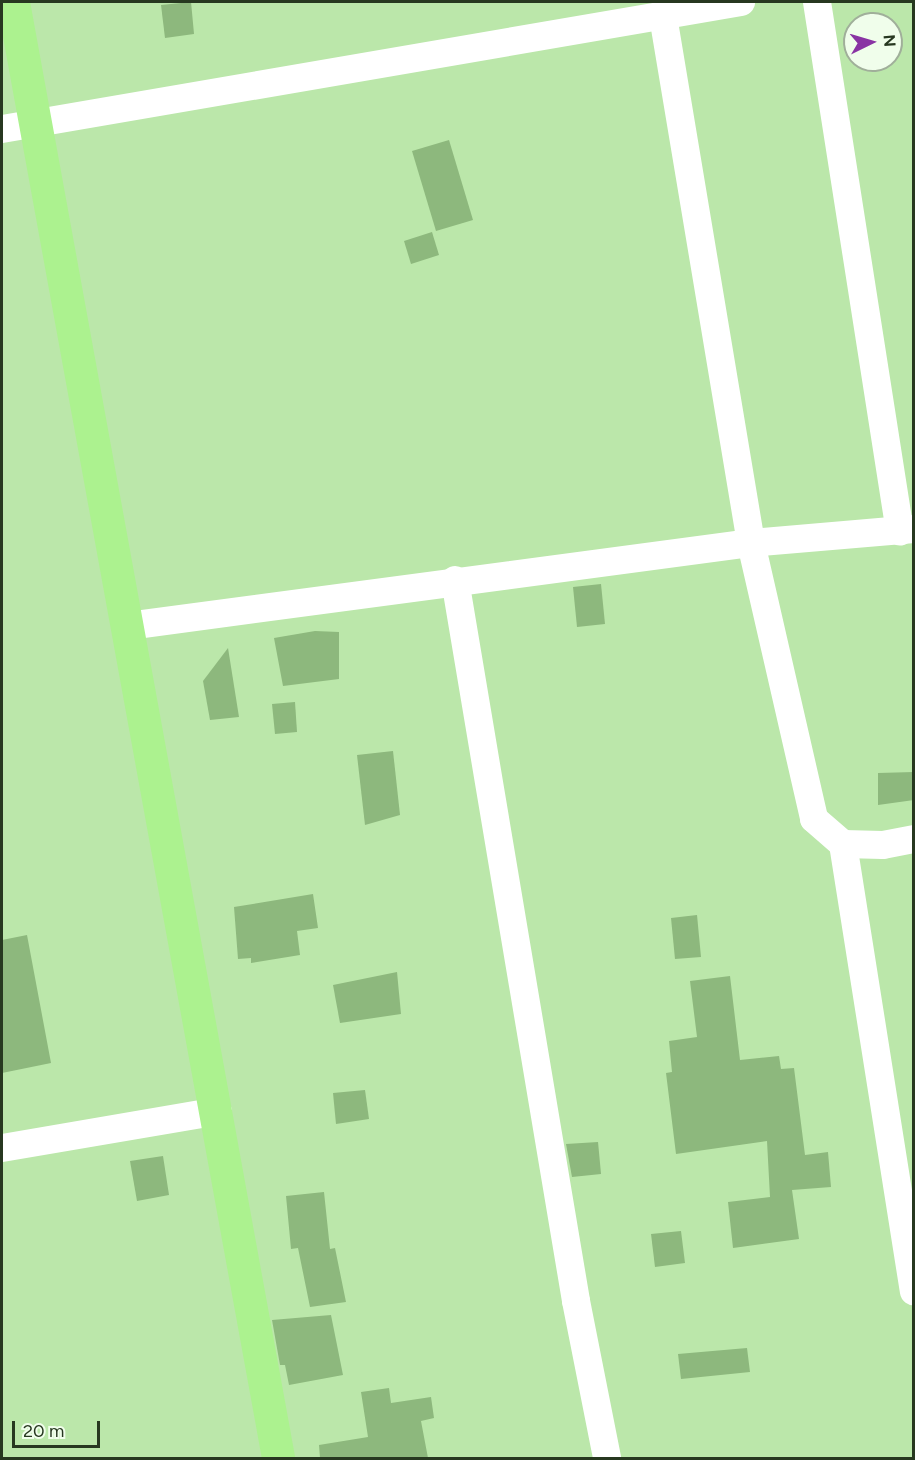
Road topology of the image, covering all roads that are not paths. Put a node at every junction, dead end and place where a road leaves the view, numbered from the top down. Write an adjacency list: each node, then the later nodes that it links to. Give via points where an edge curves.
1 (13, 2): 5 (highway)
2 (741, 2): 4 (street)
3 (817, 2): 7 (street)
4 (663, 16): 5 (street); 8 (street)
5 (35, 123): 6 (street); 10 (highway)
6 (2, 129)
7 (907, 531): 8 (street)
8 (751, 543): 9 (street); 12 (street, via 814,819)
9 (455, 580): 10 (street); 17 (street, via 576,1301)
10 (128, 626): 13 (highway)
11 (914, 839): 12 (street)
12 (843, 844): 15 (street)
13 (218, 1111): 14 (street); 16 (highway)
14 (2, 1148)
15 (914, 1291)
16 (278, 1458)
17 (607, 1458)

